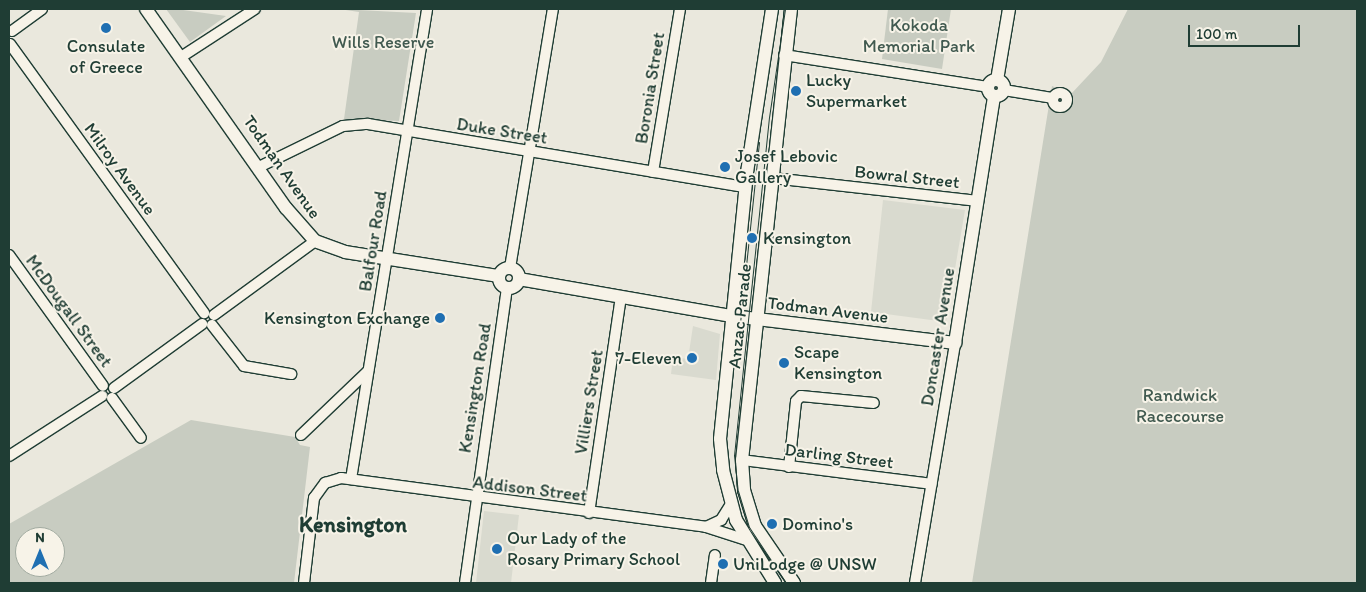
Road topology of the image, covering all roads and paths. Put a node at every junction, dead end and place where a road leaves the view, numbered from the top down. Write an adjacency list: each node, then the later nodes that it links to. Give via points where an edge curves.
1 (42, 9): 10 (street)
2 (146, 9): 13 (main road, Todman Avenue)
3 (255, 9): 13 (street)
4 (428, 9): 16 (street, Balfour Road)
5 (553, 9): 17 (street)
6 (680, 9): 19 (street, Boronia Street)
7 (772, 9): 21 (main road, Anzac Parade)
8 (791, 9): 12 (main road, Anzac Parade)
9 (1009, 9): 14 (main road, Doncaster Avenue)
10 (10, 30): 11 (street)
11 (9, 44): 32 (street, Milroy Avenue)
12 (784, 55): 14 (street); 20 (main road, Anzac Parade)
13 (181, 57): 18 (main road, Todman Avenue)
14 (996, 88): 15 (street); 22 (main road, Doncaster Avenue)
15 (1053, 98)
16 (407, 132): 17 (street, Duke Street); 18 (street, Duke Street, via 368,124 343,126); 25 (street, Balfour Road)
17 (530, 152): 19 (street, Duke Street); 26 (street)
18 (261, 166): 23 (main road, Todman Avenue, via 286,208)
19 (653, 172): 21 (street, Duke Street)
20 (773, 178): 22 (street, Bowral Street); 33 (main road, Anzac Parade)
21 (746, 187): 31 (main road, Anzac Parade)
22 (978, 201): 34 (main road, Doncaster Avenue)
23 (315, 241): 25 (main road, Todman Avenue); 32 (street)
24 (9, 255): 37 (street, McDougall Street)
25 (386, 258): 27 (main road, Todman Avenue); 35 (street, Balfour Road)
26 (510, 268): 27 (main road); 28 (main road)
27 (499, 276): 29 (main road)
28 (519, 279): 29 (main road); 30 (main road, Todman Avenue)
29 (507, 288): 46 (street, Kensington Road)
30 (621, 296): 31 (main road, Todman Avenue); 48 (street, Villiers Street)
31 (732, 316): 33 (main road, Todman Avenue); 47 (main road, Anzac Parade, via 720,439)
32 (208, 319): 36 (street, Milroy Avenue, via 244,366); 37 (street)
33 (756, 319): 34 (main road, Todman Avenue); 42 (main road, Anzac Parade)
34 (955, 342): 45 (street, Doncaster Avenue)
35 (368, 371): 39 (street); 44 (street, Balfour Road)
36 (291, 374)
37 (108, 392): 40 (street, McDougall Street); 41 (street)
38 (874, 403): 43 (street, via 801,396 796,401)
39 (301, 435)
40 (141, 438)
41 (9, 456)
42 (742, 460): 43 (street, Darling Street); 56 (main road, Anzac Parade, via 744,490 756,526)
43 (789, 467): 45 (street, Darling Street)
44 (351, 479): 46 (street, Addison Street); 52 (street, Addison Street, via 325,483 314,498)
45 (931, 484): 57 (street, Doncaster Avenue)
46 (474, 499): 48 (street, Addison Street); 53 (street, Kensington Road)
47 (731, 504): 49 (street, via 721,520); 50 (main road, Anzac Parade)
48 (589, 513): 49 (street, Addison Street)
49 (706, 527): 50 (street, Addison Street)
50 (744, 539): 55 (main road, Anzac Parade)
51 (715, 555): 54 (street)
52 (304, 583)
53 (465, 583)
54 (711, 583)
55 (775, 583)
56 (794, 583)
57 (915, 583)

